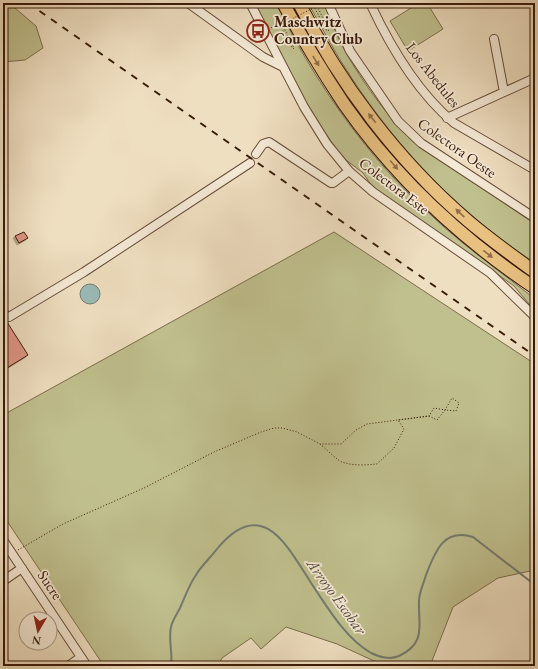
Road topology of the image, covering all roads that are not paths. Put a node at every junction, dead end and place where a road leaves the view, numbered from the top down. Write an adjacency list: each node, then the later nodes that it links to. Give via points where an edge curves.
1 (188, 3): 8 (street, via 263,57)
2 (250, 3): 8 (street, Colectora Este)
3 (283, 3): 18 (highway, one-way to 18, via 345,105 396,168 457,228)
4 (299, 3): 17 (highway, one-way to 4, via 466,219 420,174 351,90 311,27)
5 (328, 3): 16 (street, Colectora Oeste, via 350,51 398,121 421,143)
6 (370, 3): 11 (street, Los Abedules, via 385,35 401,59)
7 (494, 40): 10 (street)
8 (283, 67): 15 (street, Colectora Este, via 327,144)
9 (535, 78): 10 (street)
10 (504, 92): 11 (street)
11 (447, 118): 14 (street, Los Abedules)
12 (256, 154): 15 (street, via 263,144 269,142 331,183)
13 (250, 162): 19 (street, via 97,263 9,317)
14 (535, 170)
15 (349, 171): 20 (street, Colectora Este, via 373,192 490,273)
16 (535, 218)
17 (535, 272)
18 (535, 290)
19 (3, 311)
20 (535, 317)
21 (3, 540): 22 (street, Sucre)
22 (22, 568): 23 (street); 24 (street, Sucre)
23 (3, 581)
24 (81, 657): 25 (street); 26 (street, Sucre)
25 (68, 666)
26 (87, 666)

